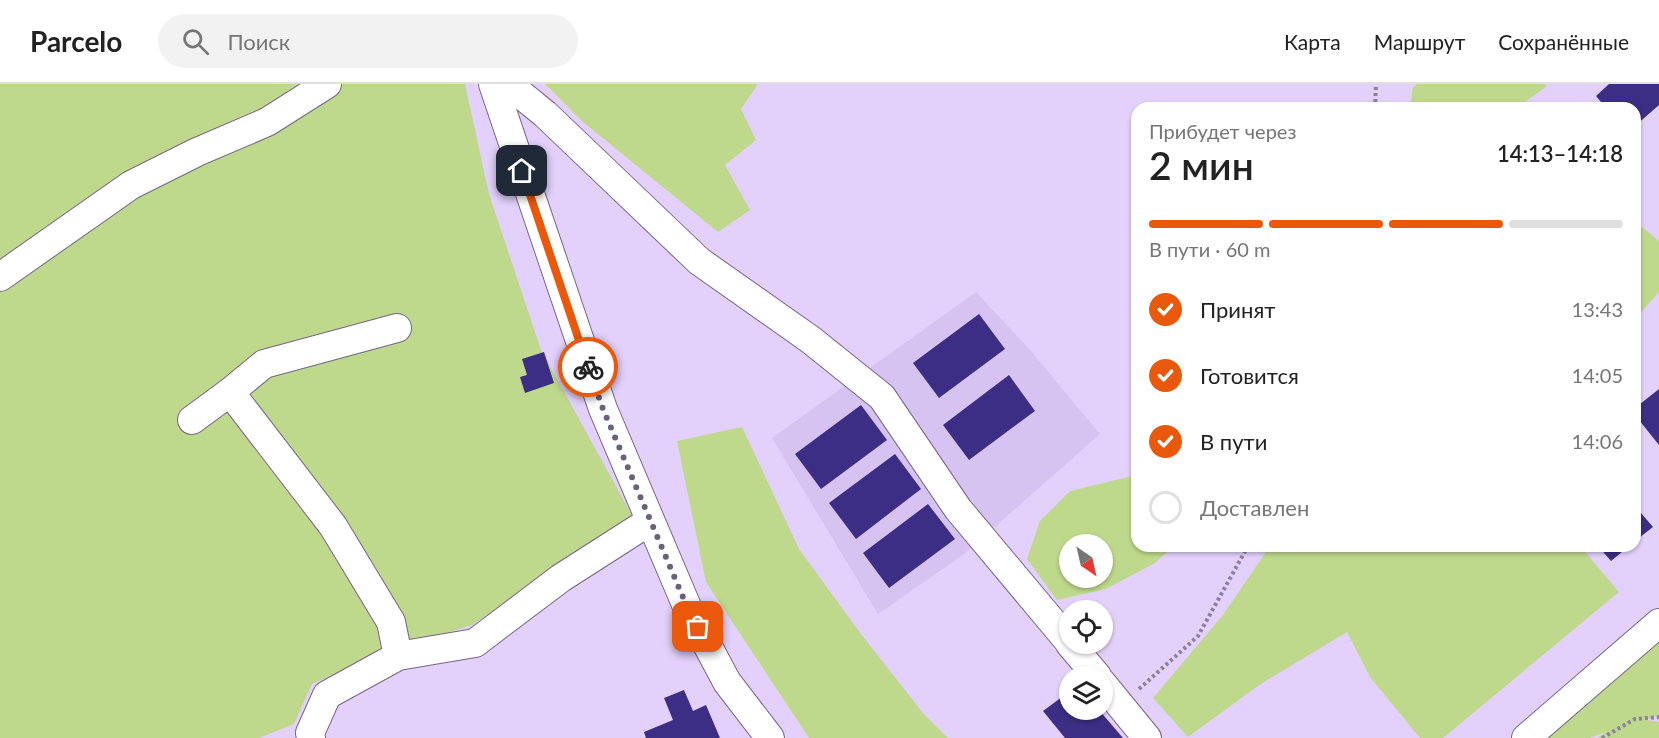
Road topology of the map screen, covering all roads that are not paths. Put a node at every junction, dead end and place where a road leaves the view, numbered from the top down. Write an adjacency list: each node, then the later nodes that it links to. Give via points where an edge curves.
1 (327, 84): 4 (street, via 267,122 131,185)
2 (493, 84): 8 (street, via 603,409)
3 (508, 84): 10 (street, via 545,114 699,261 811,340 882,397 958,509)
4 (0, 277)
5 (398, 328): 6 (street, via 264,364)
6 (230, 392): 7 (street); 12 (street, via 333,526 391,622)
7 (192, 420)
8 (650, 521): 12 (street, via 561,578 475,643); 16 (street, via 688,609 727,682)
9 (1659, 623): 18 (street)
10 (1059, 630)
11 (1079, 654): 13 (street)
12 (398, 656): 15 (street, via 327,695)
13 (1089, 666)
14 (1113, 696): 17 (street)
15 (311, 738)
16 (770, 738)
17 (1148, 738)
18 (1526, 738)

